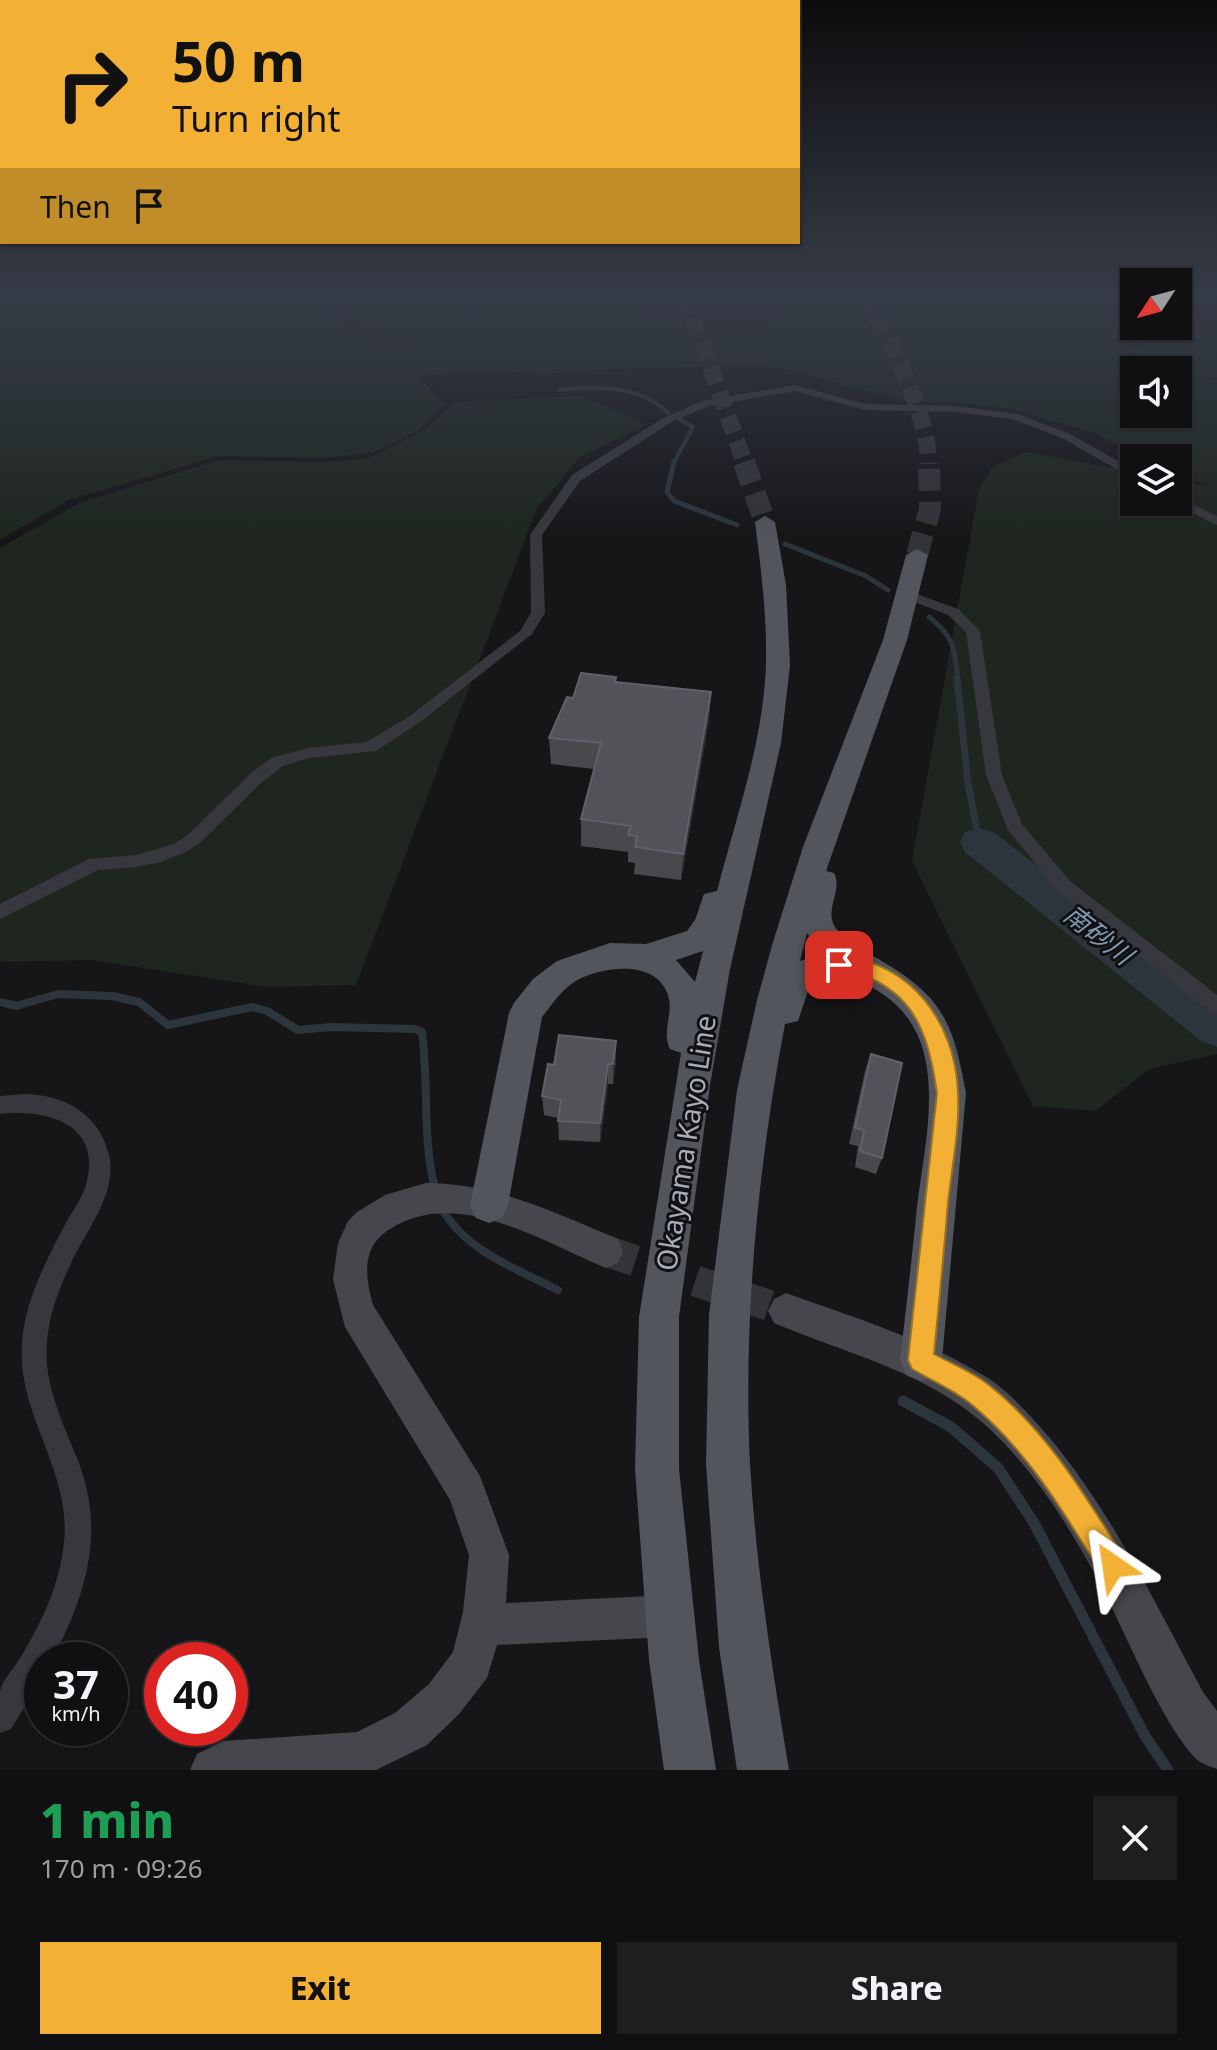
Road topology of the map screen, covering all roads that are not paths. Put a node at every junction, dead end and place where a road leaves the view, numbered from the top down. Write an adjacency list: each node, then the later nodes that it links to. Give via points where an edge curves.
1 (1120, 467): 9 (street, via 1040,424 986,411 865,407 795,388 684,411 576,478 536,535 534,623 415,719 370,747 277,762 180,848 149,859 95,864)
2 (1192, 508): 3 (street)
3 (1217, 521)
4 (765, 522): 7 (main road, Okayama Kayo Line, via 775,585 778,665)
5 (917, 555): 6 (main road)
6 (909, 595): 8 (main road); 12 (street, via 953,612 973,631 994,775 1014,826 1064,886)
7 (760, 774): 10 (main road, via 742,799 710,924 698,940); 14 (main road, Okayama Kayo Line, via 714,969)
8 (830, 814): 11 (main road, via 830,856 816,907 818,924); 16 (main road, via 773,1000 755,1090)
9 (0, 912)
10 (646, 957): 14 (main road, via 670,970 687,996 675,1071); 15 (main road, via 610,956 568,970 526,1013)
11 (861, 966): 16 (main road, via 821,965 805,971 789,996 760,1161); 19 (main road, via 889,978 922,1009 941,1050 946,1078)
12 (1217, 1006)
13 (0, 1105): 22 (street, via 50,1104 74,1116 89,1132 100,1173 40,1310 34,1341 33,1367 73,1481 80,1533 67,1594 32,1670)
14 (681, 1158): 20 (main road, Okayama Kayo Line, via 659,1317 657,1469)
15 (489, 1205): 17 (street); 21 (street, via 435,1198 392,1206 355,1239 349,1275 358,1314 466,1490 489,1555)
16 (740, 1225): 26 (main road, via 729,1315 728,1464 744,1647)
17 (606, 1251)
18 (786, 1311): 19 (street)
19 (921, 1360): 23 (street, via 978,1393 1017,1429 1064,1486 1113,1566 1187,1708)
20 (670, 1616): 21 (street); 25 (main road, Okayama Kayo Line)
21 (481, 1625): 24 (street, via 472,1663 411,1729 360,1754 274,1758)
22 (0, 1718)
23 (1217, 1747)
24 (213, 1770)
25 (690, 1770)
26 (763, 1770)

